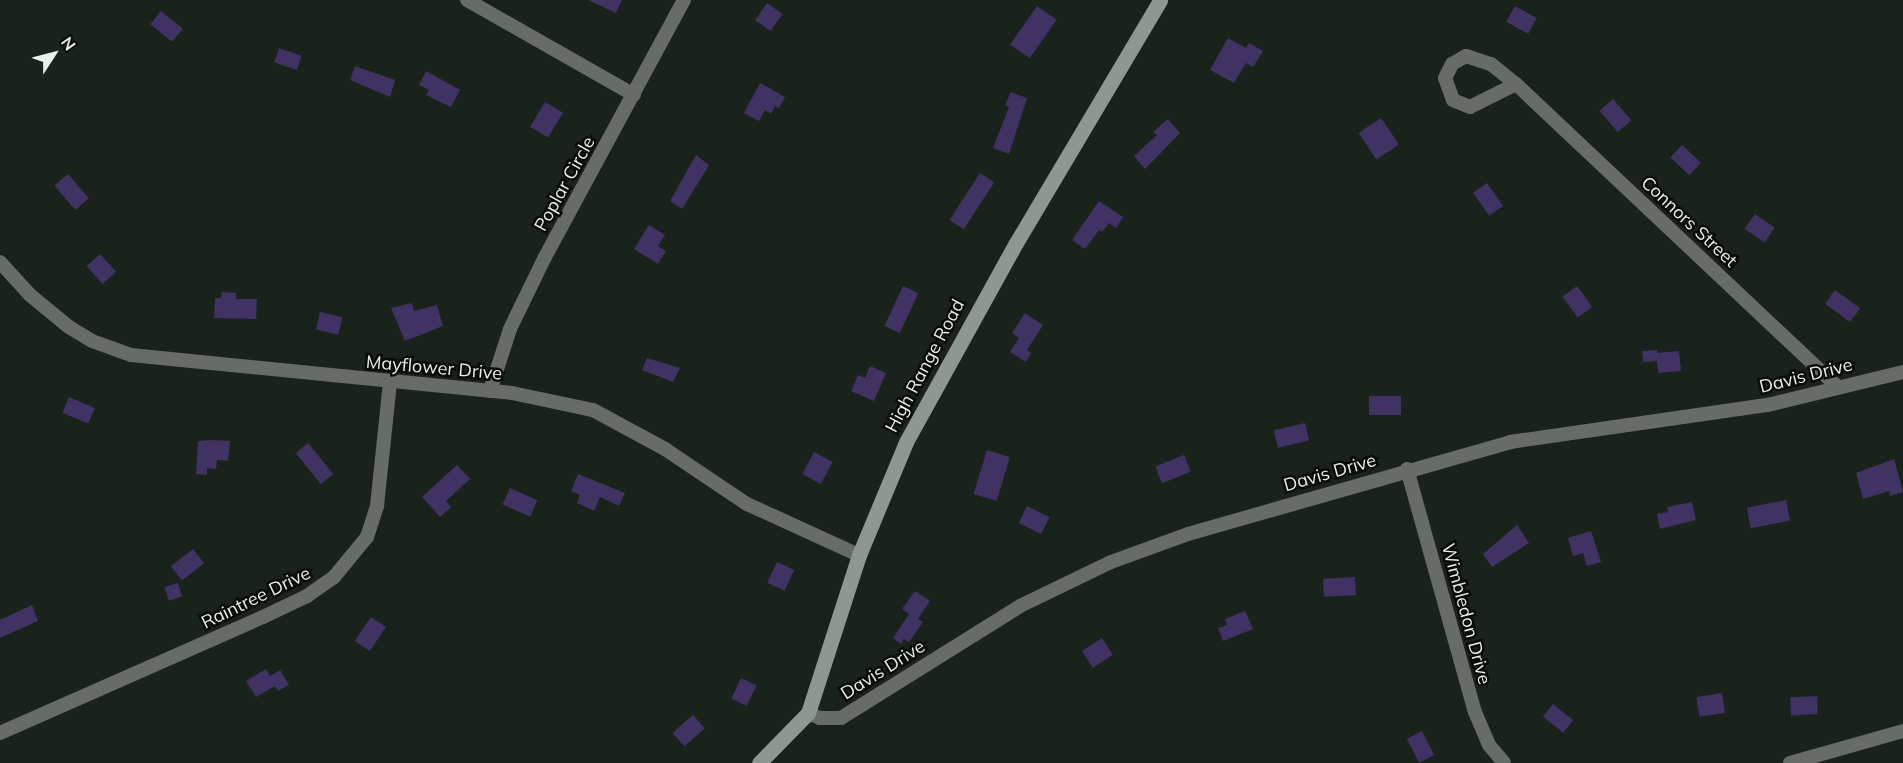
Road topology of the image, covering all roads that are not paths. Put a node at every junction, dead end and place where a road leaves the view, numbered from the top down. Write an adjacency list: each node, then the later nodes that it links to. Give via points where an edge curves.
1 (467, 0): 5 (street)
2 (684, 0): 5 (street, Poplar Circle)
3 (1160, 0): 12 (street, High Range Road, via 921,413)
4 (1516, 84): 4 (street, Connors Street, via 1470,107 1453,100 1445,78 1452,64 1474,56); 9 (street, Connors Street)
5 (634, 95): 10 (street, Poplar Circle, via 510,328)
6 (0, 262): 8 (street, Mayflower Drive, via 30,295 69,327 121,352 174,362)
7 (1903, 372): 9 (street, Davis Drive)
8 (390, 383): 10 (street, Mayflower Drive); 15 (street, Raintree Drive, via 380,490 373,522 357,553 334,577 307,596 263,617)
9 (1837, 386): 11 (street, Davis Drive, via 1768,405 1510,442)
10 (490, 391): 12 (street, Mayflower Drive, via 545,398 593,410 666,449 747,504)
11 (1407, 469): 13 (street, Davis Drive, via 1188,534 1111,562 1020,606 842,718 820,718); 18 (street, Wimbledon Drive, via 1475,712 1489,745)
12 (859, 555): 13 (street, High Range Road)
13 (808, 713): 17 (street, High Range Road)
14 (1903, 731): 16 (street)
15 (0, 733)
16 (1817, 760): 19 (street)
17 (759, 763)
18 (1504, 763)
19 (1790, 763)

